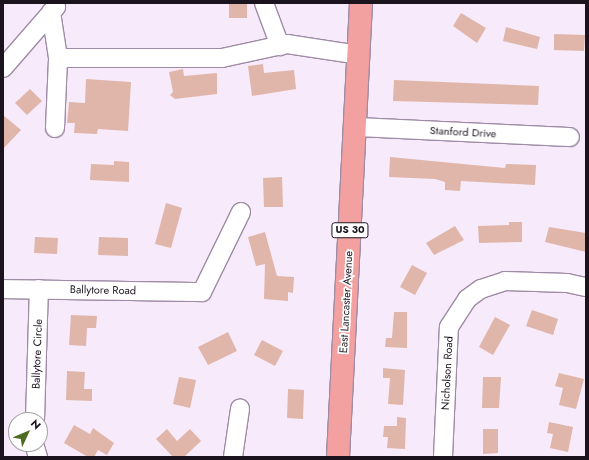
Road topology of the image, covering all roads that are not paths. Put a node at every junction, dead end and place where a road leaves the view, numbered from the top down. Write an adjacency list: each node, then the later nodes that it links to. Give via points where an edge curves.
1 (264, 3): 4 (street)
2 (362, 3): 5 (highway, East Lancaster Avenue / US 30)
3 (55, 8): 6 (street); 7 (street)
4 (280, 46): 5 (street, via 321,47); 6 (street, via 222,58)
5 (360, 55): 8 (highway, East Lancaster Avenue / US 30)
6 (58, 58): 9 (street)
7 (3, 68)
8 (356, 127): 10 (street, Stanford Drive); 18 (highway, East Lancaster Avenue / US 30)
9 (56, 128)
10 (570, 137)
11 (241, 212): 13 (street, Ballytore Road, via 202,292)
12 (586, 287): 19 (street, Nicholson Road, via 568,283 511,281 481,289 467,299 449,327)
13 (39, 288): 14 (street, Ballytore Road); 16 (street, Ballytore Circle)
14 (3, 289)
15 (240, 409): 17 (street)
16 (35, 412)
17 (234, 457)
18 (338, 457)
19 (442, 457)

